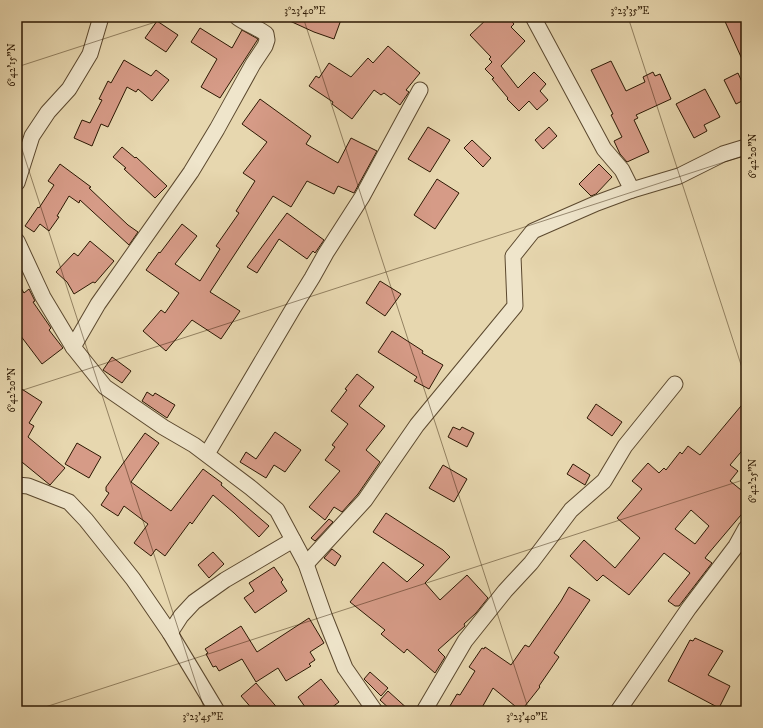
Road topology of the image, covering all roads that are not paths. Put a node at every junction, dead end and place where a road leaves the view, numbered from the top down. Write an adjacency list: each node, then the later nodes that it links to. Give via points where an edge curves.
1 (101, 17): 6 (street, via 90,54 69,89 48,112 32,136)
2 (237, 17): 9 (street, via 266,34 265,46 191,172 98,304)
3 (533, 17): 7 (street, via 604,149 622,170)
4 (420, 90): 11 (street, via 362,197)
5 (746, 147): 7 (street, via 723,154 679,176)
6 (17, 183)
7 (632, 190): 15 (street, via 533,231 513,256 515,306 417,425 365,500)
8 (17, 241): 9 (street, via 43,297)
9 (73, 347): 11 (street, via 105,387)
10 (675, 384): 19 (street, via 625,446 604,481 571,510 531,563 465,641)
11 (207, 454): 14 (street, via 277,510)
12 (17, 485): 16 (street, via 28,486 69,502 133,579)
13 (746, 528): 20 (street, via 736,546 681,619)
14 (293, 540): 15 (street); 16 (street, via 225,580 194,602)
15 (306, 564): 18 (street, via 345,668)
16 (170, 633): 17 (street)
17 (217, 711)
18 (375, 711)
19 (424, 711)
20 (618, 711)

